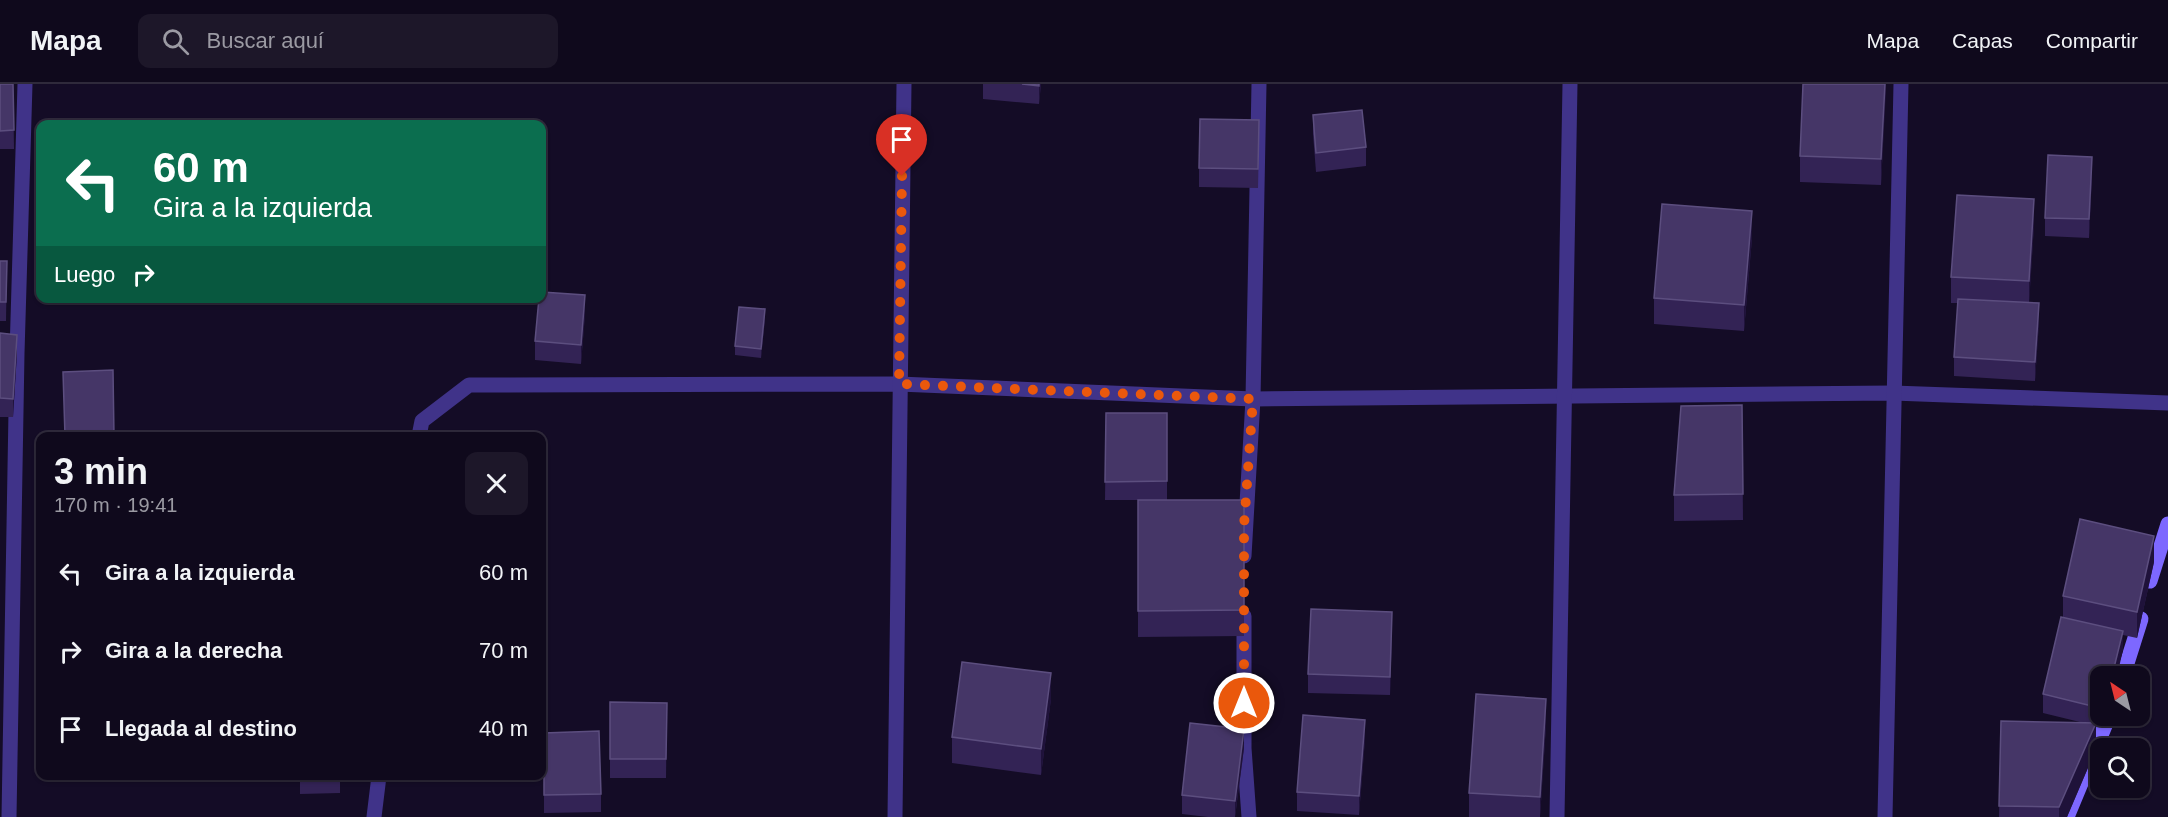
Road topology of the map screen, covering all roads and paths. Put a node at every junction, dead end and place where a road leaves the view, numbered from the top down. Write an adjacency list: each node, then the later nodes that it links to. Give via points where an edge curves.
1 (25, 84): 18 (street)
2 (904, 84): 6 (street)
3 (1259, 84): 9 (street)
4 (1570, 84): 8 (street)
5 (1901, 84): 7 (street)
6 (899, 384): 9 (street); 11 (street, via 469,386 422,421); 20 (street)
7 (1893, 393): 8 (street); 10 (street); 23 (street)
8 (1566, 396): 9 (street); 22 (street)
9 (1253, 399): 13 (street)
10 (2168, 403)
11 (420, 432)
12 (2168, 524): 15 (street)
13 (1244, 573)
14 (1244, 596): 21 (street, via 1244,747)
15 (2127, 666)
16 (2105, 726): 24 (street)
17 (379, 780): 19 (street)
18 (9, 817)
19 (374, 817)
20 (895, 817)
21 (1249, 817)
22 (1557, 817)
23 (1885, 817)
24 (2067, 817)

